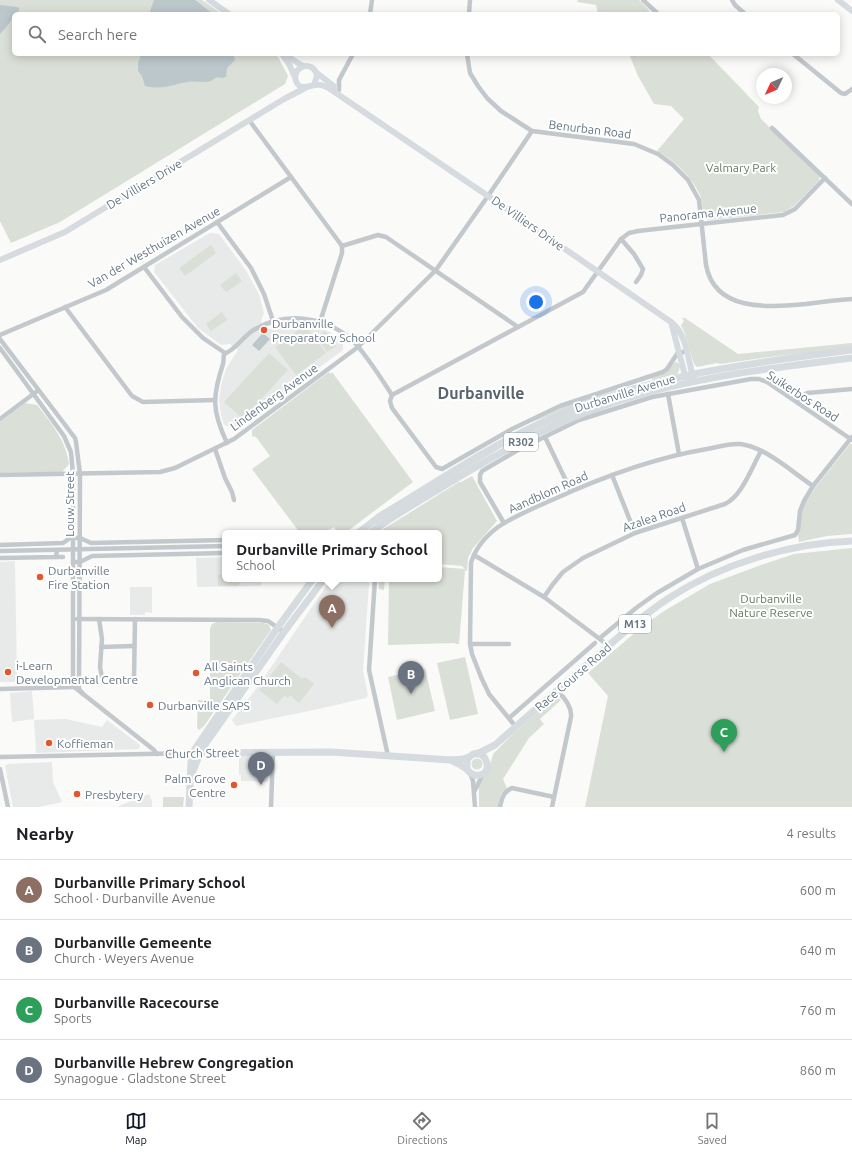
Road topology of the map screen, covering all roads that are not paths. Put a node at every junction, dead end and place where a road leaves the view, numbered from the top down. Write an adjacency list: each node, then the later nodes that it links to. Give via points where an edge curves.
1 (209, 0): 8 (street)
2 (372, 0): 9 (street)
3 (470, 0): 10 (street)
4 (643, 0): 11 (street)
5 (732, 0): 12 (street)
6 (838, 0): 7 (street)
7 (852, 11)
8 (226, 12)
9 (370, 12)
10 (469, 12)
11 (655, 12)
12 (743, 12)
13 (283, 56): 20 (street)
14 (288, 56): 18 (street)
15 (352, 56): 21 (street)
16 (467, 56): 31 (street, via 470,73 488,98 501,111)
17 (795, 56): 25 (street, via 839,92 845,94)
18 (303, 66): 19 (street, via 309,66); 20 (street, via 297,70)
19 (317, 73): 22 (street, De Villiers Drive); 23 (street)
20 (296, 79): 24 (street); 27 (street, De Villiers Drive, via 291,92)
21 (339, 80): 22 (street); 26 (street)
22 (328, 82): 26 (street, De Villiers Drive)
23 (314, 85): 24 (street); 29 (street, De Villiers Drive, via 328,87)
24 (304, 88): 27 (street, De Villiers Drive)
25 (852, 89)
26 (339, 90): 29 (street, De Villiers Drive)
27 (284, 99): 28 (street, De Villiers Drive)
28 (249, 120): 32 (street); 40 (street, De Villiers Drive, via 65,232)
29 (384, 124): 34 (street, De Villiers Drive)
30 (772, 128): 33 (street)
31 (532, 131): 34 (street, Benurban Road); 37 (street, Benurban Road, via 634,144 652,151 673,165 692,185 699,200)
32 (291, 176): 36 (street, Van der Westhuizen Avenue); 39 (street)
33 (825, 178): 35 (street); 37 (street, Panorama Avenue, via 787,214)
34 (488, 196): 42 (street, Lindenberg Avenue); 43 (street, De Villiers Drive)
35 (852, 204)
36 (217, 222): 41 (street, Van der Westhuizen Avenue); 47 (street, via 251,268 264,294)
37 (702, 224): 38 (street, Panorama Avenue, via 634,231); 45 (street, Benurban Road, via 708,274 719,290 732,298 747,304 767,307)
38 (620, 239): 43 (street); 44 (street, via 642,267 643,271)
39 (342, 246): 42 (street, via 383,236); 48 (street)
40 (0, 260)
41 (144, 267): 46 (street, Van der Westhuizen Avenue, via 106,290); 56 (street, via 182,316 203,338)
42 (436, 270): 49 (street); 52 (street, Lindenberg Avenue)
43 (598, 271): 49 (street, via 583,292); 55 (street, De Villiers Drive, via 675,325 682,335)
44 (636, 282)
45 (852, 299)
46 (65, 307): 50 (street, Van der Westhuizen Avenue); 65 (street, via 132,396 144,402)
47 (273, 321): 48 (street, via 300,318); 56 (street, via 251,332)
48 (320, 322): 52 (street, via 339,331)
49 (518, 327): 63 (street)
50 (0, 335)
51 (0, 338): 61 (street, Louw Street)
52 (358, 347): 63 (street); 70 (street, Lindenberg Avenue)
53 (0, 348): 62 (street, Louw Street)
54 (852, 350): 58 (main road, Durbanville Avenue / R302, via 763,361)
55 (683, 352): 58 (street, De Villiers Drive); 63 (street, via 677,354 663,372 560,406 442,469 436,467 392,408)
56 (225, 353): 65 (street)
57 (852, 358): 59 (main road, Durbanville Avenue / R302)
58 (689, 374): 59 (street, De Villiers Drive); 83 (main road, Durbanville Avenue / R302, via 602,398 538,424 493,447)
59 (691, 382): 84 (main road, Durbanville Avenue / R302, via 608,404 554,425 499,453)
60 (852, 389): 66 (street, via 807,393)
61 (39, 390): 62 (street); 75 (street, Louw Street, via 76,440)
62 (34, 394): 67 (street); 74 (street, Louw Street, via 66,439 71,452)
63 (392, 394)
64 (668, 394): 66 (street, Suikerbos Road, via 756,378 767,382); 68 (street, Suikerbos Road, via 579,420); 73 (street)
65 (215, 400): 70 (street, via 217,418)
66 (798, 404): 69 (street, Suikerbos Road)
67 (0, 419)
68 (545, 437): 79 (street); 82 (street, Suikerbos Road, via 484,470 479,477)
69 (851, 438): 78 (street)
70 (226, 443): 71 (street, Lindenberg Avenue)
71 (215, 449): 75 (street, Lindenberg Avenue, via 166,471); 80 (street)
72 (761, 451): 73 (street, Aandblom Road, via 735,444); 78 (street, Aandblom Road); 81 (street, Azalea Road, via 734,498 725,504)
73 (679, 454): 77 (street, Aandblom Road)
74 (73, 474): 75 (street, Lindenberg Avenue); 76 (street, Lindenberg Avenue); 86 (street, Louw Street)
75 (80, 474): 87 (street, Louw Street)
76 (0, 475)
77 (612, 476): 79 (street, Aandblom Road); 85 (street)
78 (813, 486): 103 (street, via 801,508 795,535 743,550)
79 (571, 491): 82 (street, Aandblom Road)
80 (234, 500)
81 (682, 518): 85 (street, Azalea Road); 103 (street)
82 (504, 523): 97 (street, Aandblom Road)
83 (362, 530)
84 (375, 530)
85 (634, 533): 107 (street, Azalea Road, via 572,564)
86 (74, 538): 87 (street); 90 (street, via 63,543); 92 (street, Louw Street)
87 (80, 538): 88 (street, via 91,543); 93 (street, Louw Street)
88 (222, 540)
89 (852, 540): 119 (main road, Race Course Road / M13, via 768,554 714,574 669,598 642,617)
90 (0, 545)
91 (222, 546): 93 (street)
92 (73, 549): 93 (street); 94 (street); 101 (street, Louw Street)
93 (80, 549): 102 (street, Louw Street)
94 (57, 550): 95 (street); 98 (street)
95 (0, 551)
96 (222, 553): 102 (street, via 92,556)
97 (474, 555): 107 (street); 116 (street, Aandblom Road, via 471,563)
98 (56, 557): 99 (street); 100 (street)
99 (63, 557)
100 (0, 558)
101 (73, 562): 102 (street); 108 (street, Louw Street)
102 (80, 562): 109 (street, Louw Street)
103 (698, 569): 114 (street, via 656,593)
104 (311, 582): 112 (main road)
105 (322, 582): 113 (main road)
106 (375, 582): 137 (street, via 369,670)
107 (544, 597): 114 (street)
108 (73, 619): 109 (street); 123 (street, Louw Street)
109 (80, 619): 110 (street); 125 (street, Louw Street)
110 (99, 619): 111 (street); 120 (street)
111 (135, 619): 112 (street, via 259,620 268,621); 118 (street)
112 (278, 627): 113 (street); 134 (main road)
113 (284, 632): 130 (main road)
114 (600, 638): 119 (street)
115 (595, 643): 128 (street)
116 (470, 644): 117 (street); 128 (street, Aandblom Road, via 483,683)
117 (509, 644)
118 (134, 646): 120 (street); 121 (street)
119 (609, 646): 126 (main road, Race Course Road / M13)
120 (101, 647): 122 (street, via 100,667)
121 (134, 678)
122 (103, 683)
123 (73, 686): 124 (street); 125 (street); 127 (street)
124 (0, 689)
125 (80, 689): 127 (street)
126 (557, 691): 129 (main road, Race Course Road / M13); 146 (street, via 568,703 572,717)
127 (83, 694): 135 (street)
128 (508, 718): 129 (street, Aandblom Road)
129 (516, 727): 131 (main road, Race Course Road / M13)
130 (212, 735): 132 (main road, via 215,747); 134 (main road)
131 (495, 745): 136 (main road, Race Course Road / M13); 141 (main road, Race Course Road / M13)
132 (235, 752): 133 (main road, Church Street / M13); 134 (main road, Church Street / M13)
133 (272, 752): 137 (main road, Church Street / M13); 149 (street)
134 (197, 753): 135 (street, Church Street); 148 (main road, via 191,762)
135 (157, 754): 138 (street, Church Street)
136 (476, 754): 139 (main road, Race Course Road / M13); 141 (main road, via 482,755)
137 (388, 756): 140 (main road, Church Street / M13)
138 (0, 757)
139 (469, 757): 140 (main road, Church Street / M13); 143 (main road, via 466,762)
140 (451, 760): 143 (main road, Church Street / M13)
141 (486, 760): 144 (main road, Race Course Road / M13, via 487,768)
142 (0, 770): 147 (street)
143 (468, 771): 144 (main road, M13, via 476,775); 145 (street, via 473,778)
144 (482, 774): 145 (street)
145 (474, 792): 150 (street)
146 (554, 797): 151 (street, via 512,788 504,794); 152 (street)
147 (8, 807)
148 (189, 807)
149 (271, 807)
150 (475, 807)
151 (500, 807)
152 (552, 807)

